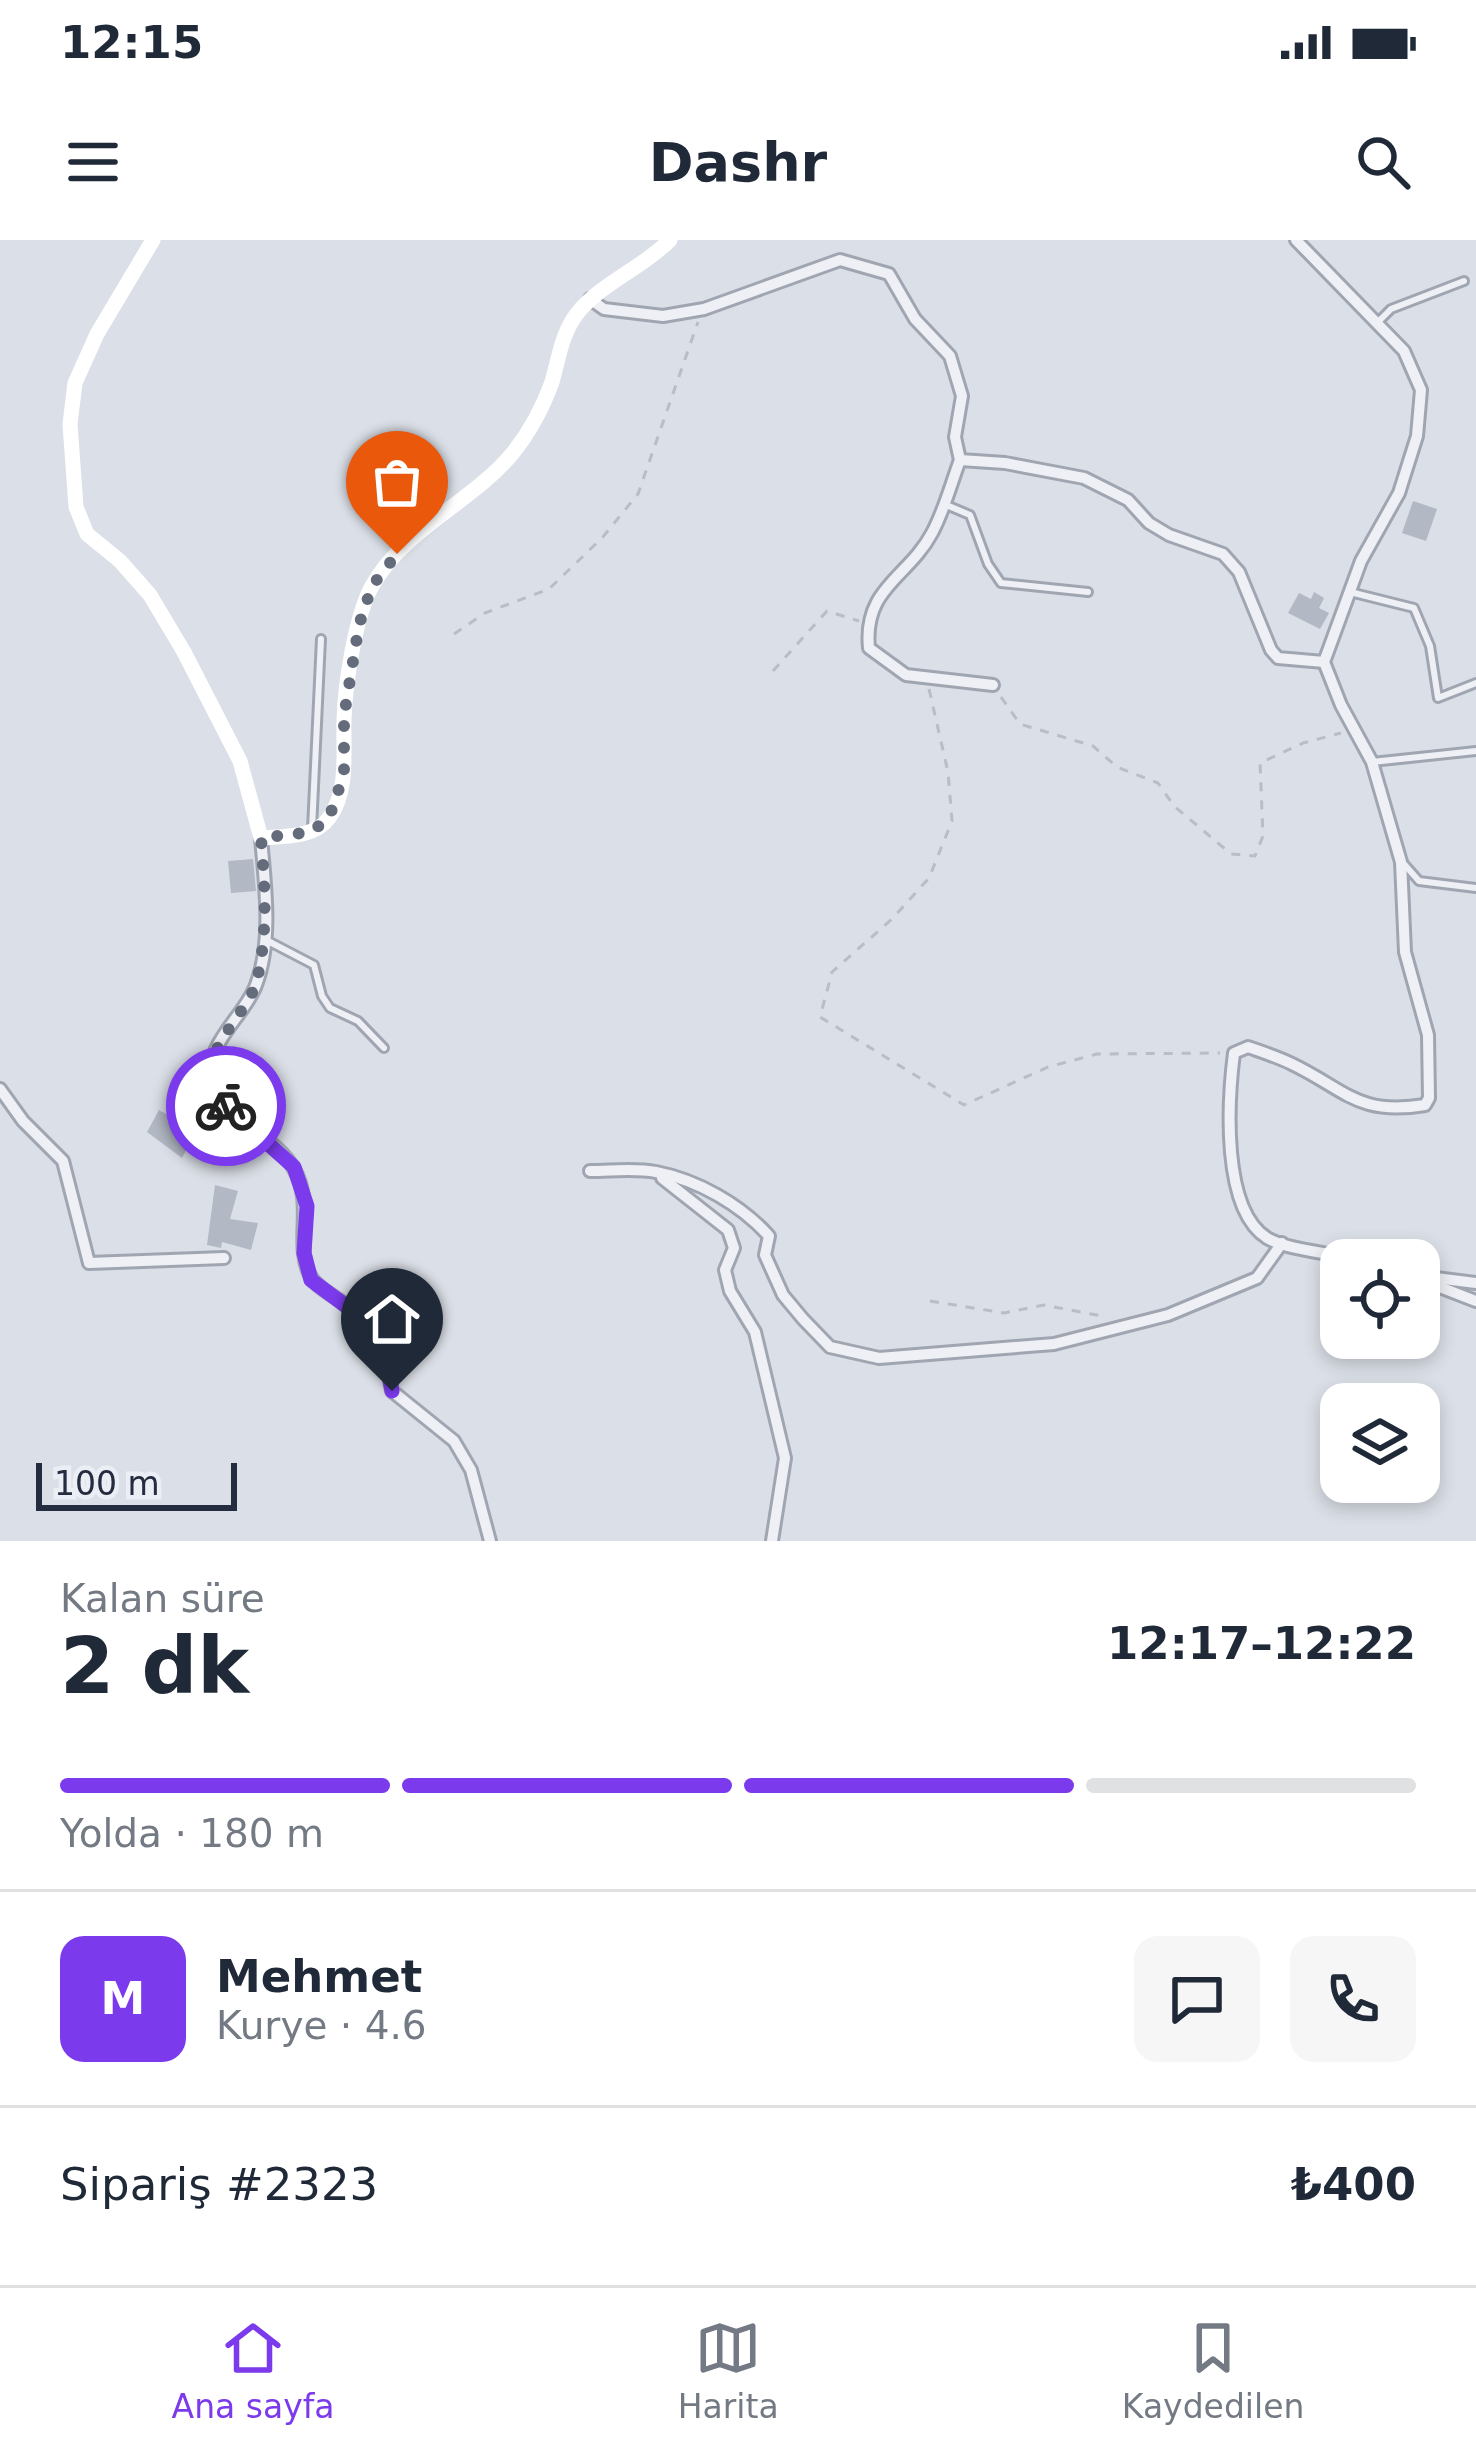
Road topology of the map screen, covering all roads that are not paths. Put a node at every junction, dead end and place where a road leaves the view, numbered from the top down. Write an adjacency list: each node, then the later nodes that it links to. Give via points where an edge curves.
1 (153, 240): 18 (street, via 76,383 76,507 87,534 150,595 184,652 240,761)
2 (670, 240): 5 (street)
3 (1296, 240): 6 (street)
4 (1463, 281): 6 (lane, via 1391,309)
5 (590, 299): 7 (street, via 604,309 663,316 840,260 889,274 950,356 962,397); 17 (street, via 511,455 397,554 372,586 344,716 344,774 329,818)
6 (1376, 323): 10 (street, via 1404,351 1420,390 1417,436)
7 (960, 460): 8 (street); 12 (street, via 1084,478 1128,500 1149,524 1223,554 1278,658)
8 (944, 504): 9 (lane, via 970,514 1001,583); 14 (street, via 930,537 877,599 866,624 869,648 906,675)
9 (1088, 592)
10 (1350, 592): 12 (street); 13 (lane, via 1414,608 1438,698)
11 (321, 640): 17 (lane)
12 (1324, 662): 16 (street)
13 (1476, 683)
14 (993, 685)
15 (1476, 752): 16 (lane)
16 (1372, 762): 19 (street)
17 (311, 832): 18 (street)
18 (261, 838): 21 (street)
19 (1402, 862): 20 (lane, via 1419,881); 26 (street, via 1405,952 1428,1035 1425,1105 1396,1110 1352,1101 1248,1046 1234,1053 1228,1118 1236,1183 1252,1224)
20 (1476, 889)
21 (263, 938): 22 (lane, via 314,965 330,1008); 33 (street, via 256,987 214,1053 219,1100 294,1167 307,1206 311,1280 373,1326 392,1391 454,1441 471,1470)
22 (383, 1048)
23 (0, 1089): 28 (street, via 63,1161 89,1263)
24 (590, 1171): 25 (street)
25 (656, 1172): 26 (street, via 748,1213 769,1236 764,1255 783,1295 830,1347 879,1358 1054,1344 1168,1315 1257,1278); 34 (street, via 728,1230 734,1248 724,1270 755,1332 785,1458)
26 (1282, 1243): 27 (street)
27 (1320, 1252)
28 (224, 1258)
29 (1440, 1279): 30 (street)
30 (1476, 1282)
31 (1440, 1286): 32 (street)
32 (1476, 1301)
33 (490, 1541)
34 (772, 1541)

